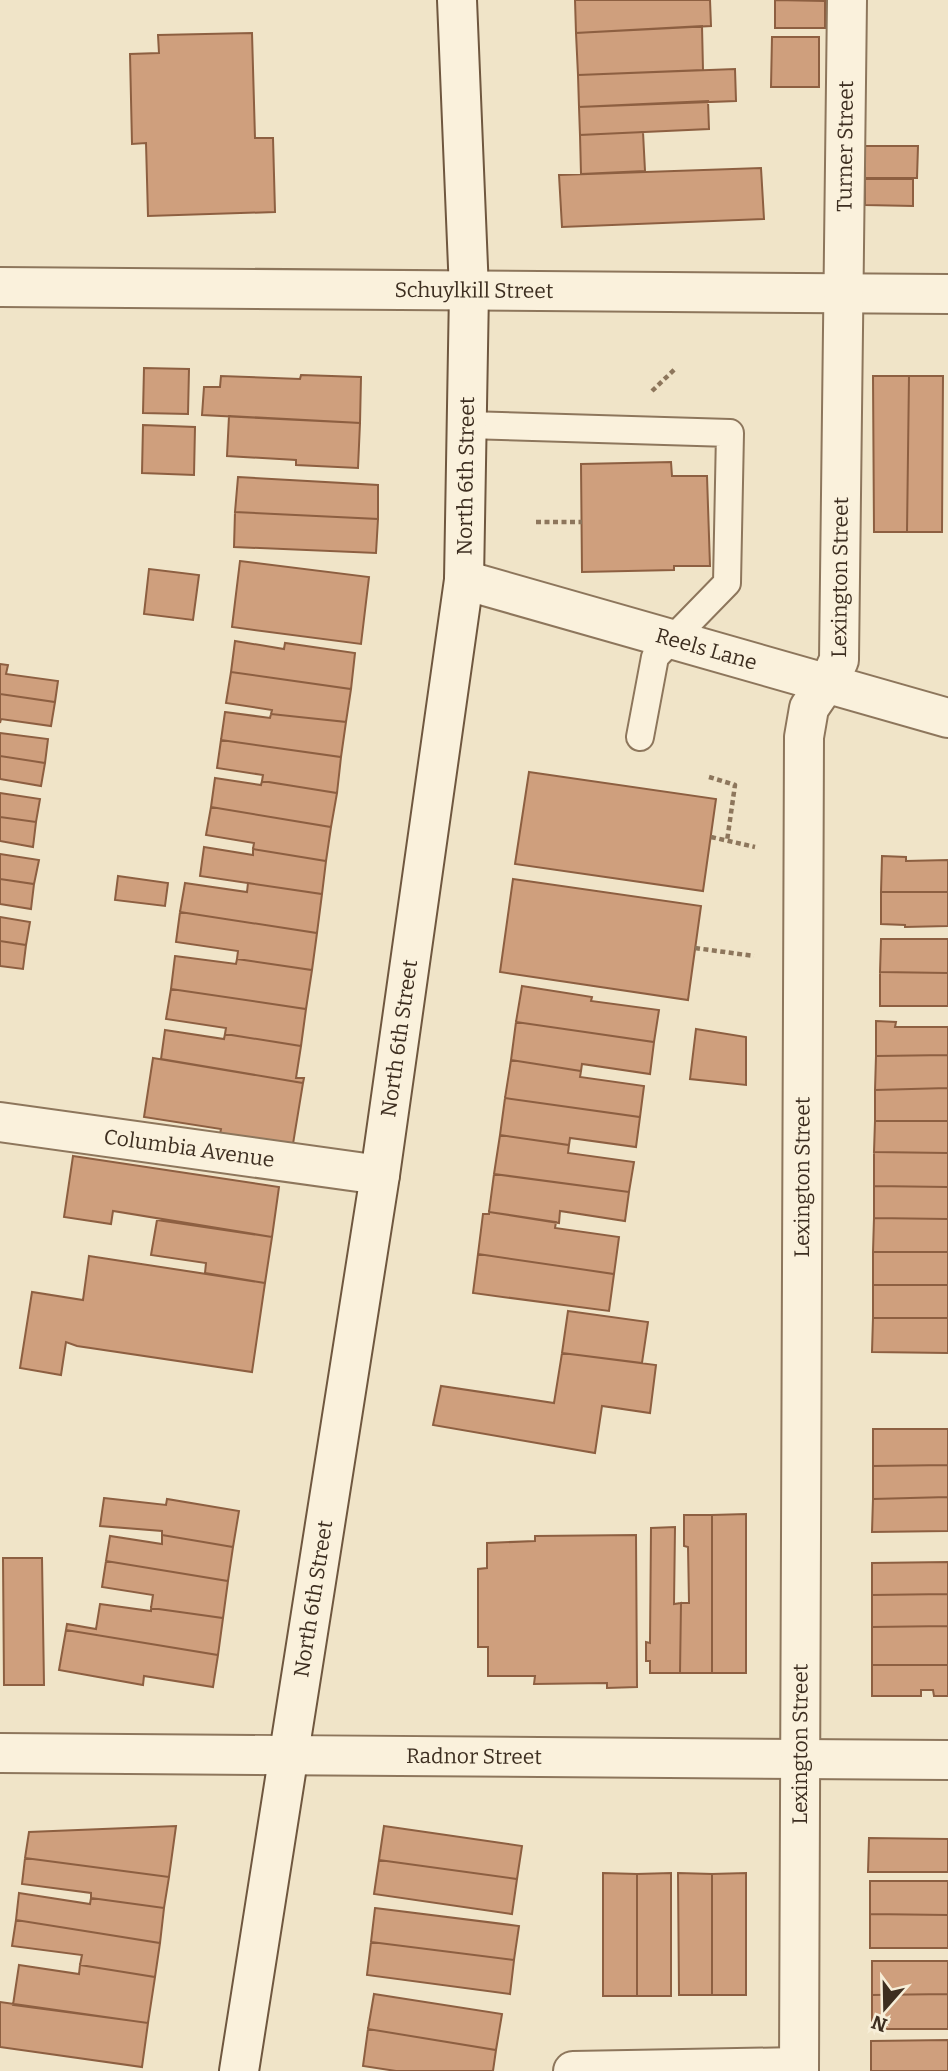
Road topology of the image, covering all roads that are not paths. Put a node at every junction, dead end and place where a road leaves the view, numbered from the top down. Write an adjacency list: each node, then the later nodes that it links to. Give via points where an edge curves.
1 (457, 0): 4 (street, North 6th Street)
2 (847, 0): 5 (street, Turner Street)
3 (0, 287): 4 (street, Schuylkill Street)
4 (469, 291): 5 (street, Schuylkill Street); 7 (street, North 6th Street)
5 (844, 293): 6 (street, Schuylkill Street); 10 (street, Lexington Street, via 839,660)
6 (948, 294)
7 (467, 425): 8 (street, North 6th Street); 9 (lane, via 730,433 727,583)
8 (464, 580): 9 (street, Reels Lane); 14 (street, North 6th Street)
9 (670, 640): 10 (street, Reels Lane); 12 (lane, via 655,657)
10 (825, 684): 11 (street, Reels Lane); 17 (street, Lexington Street, via 809,708 804,737)
11 (948, 718)
12 (640, 737)
13 (0, 1122): 14 (street, Columbia Avenue)
14 (380, 1175): 16 (street, North 6th Street)
15 (0, 1753): 16 (street, Radnor Street)
16 (288, 1756): 17 (street, Radnor Street); 20 (street, North 6th Street)
17 (799, 1759): 18 (street, Radnor Street); 19 (street, Lexington Street)
18 (948, 1760)
19 (799, 2069): 21 (street)
20 (239, 2071)
21 (573, 2071)

